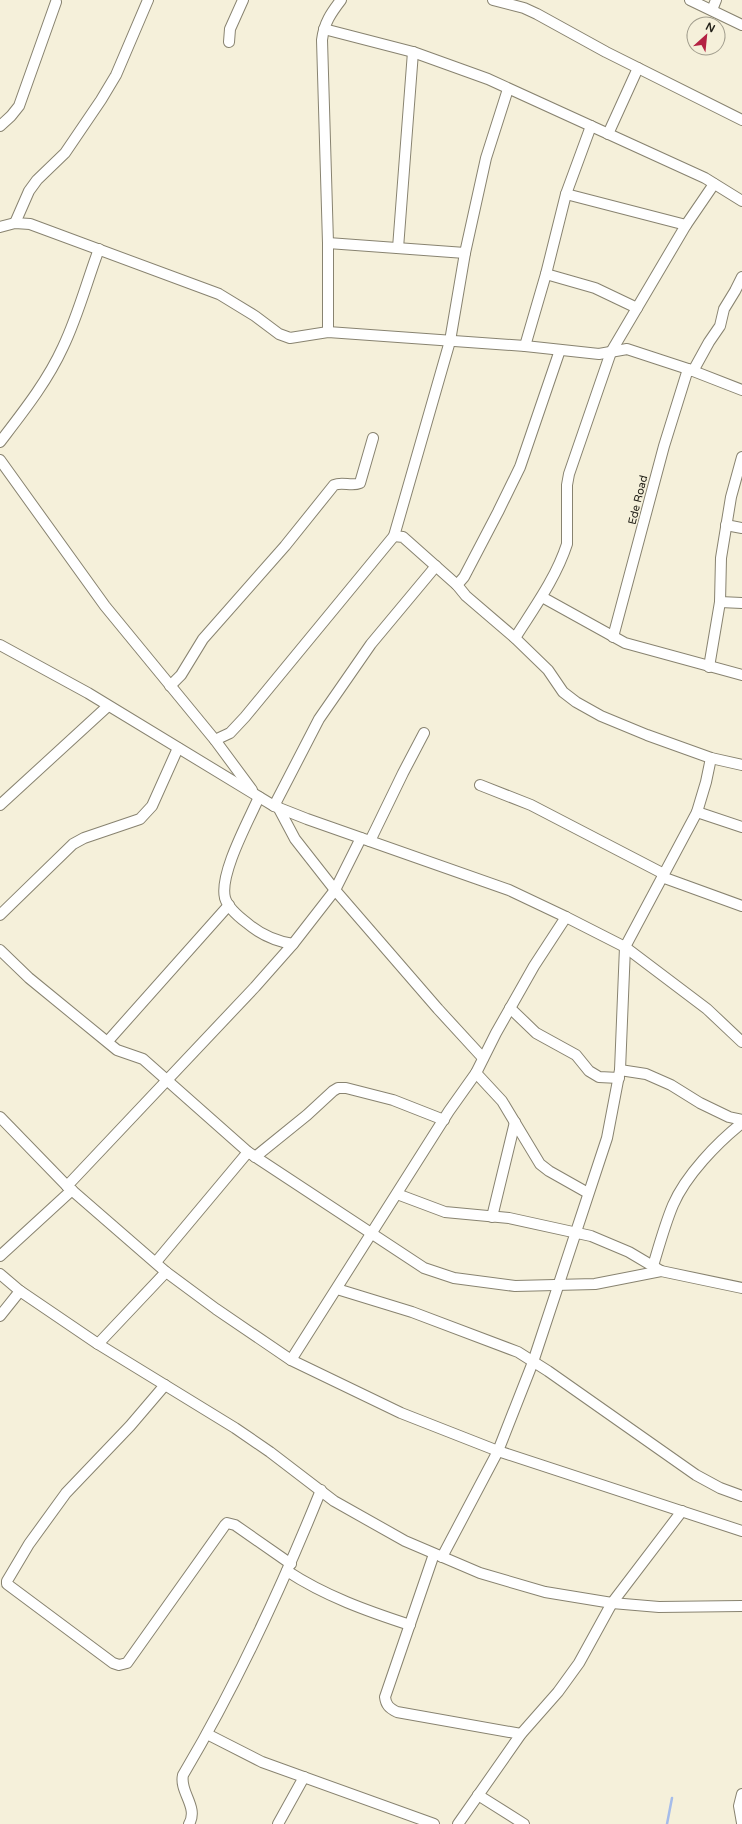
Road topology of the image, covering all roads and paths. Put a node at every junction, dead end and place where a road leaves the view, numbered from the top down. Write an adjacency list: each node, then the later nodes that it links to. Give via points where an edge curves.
1 (148, 0): 22 (street, via 116,75 65,153 37,180)
2 (243, 0): 11 (street, via 230,29)
3 (341, 0): 10 (street)
4 (493, 0): 13 (street, via 537,14)
5 (690, 0): 8 (street)
6 (716, 0): 8 (street)
7 (56, 2): 16 (street, via 19,106)
8 (712, 10): 9 (street)
9 (742, 24)
10 (324, 29): 12 (street); 25 (street, via 322,40)
11 (229, 42)
12 (413, 52): 14 (street); 26 (street)
13 (638, 68): 15 (street); 18 (street)
14 (508, 88): 17 (street); 28 (street, via 486,158)
15 (742, 120)
16 (0, 126)
17 (591, 126): 18 (street); 20 (street)
18 (608, 134): 19 (street)
19 (714, 184): 21 (street); 23 (street)
20 (566, 194): 23 (street); 29 (street)
21 (742, 201)
22 (15, 223): 24 (street); 27 (street, via 30,224)
23 (686, 225): 32 (street)
24 (0, 227)
25 (328, 243): 26 (street); 33 (street)
26 (398, 248): 28 (street)
27 (99, 249): 33 (street, via 218,294 279,334 290,338); 41 (street, via 64,347 30,403)
28 (465, 253): 34 (street)
29 (546, 274): 32 (street, via 595,288); 35 (street)
30 (742, 277): 31 (street, Ede Road)
31 (739, 293): 38 (street, Ede Road, via 724,309 720,326)
32 (637, 308): 37 (street)
33 (328, 332): 34 (street)
34 (450, 341): 35 (street); 46 (street)
35 (524, 346): 36 (street)
36 (560, 350): 37 (street, via 599,354); 48 (street, via 520,467 464,577)
37 (611, 352): 38 (street, via 633,350); 49 (street, via 569,474 567,544)
38 (690, 370): 39 (street); 52 (street, Ede Road, via 664,446)
39 (742, 390)
40 (373, 438): 57 (street, via 360,483 356,485 340,482 334,485 204,639)
41 (0, 442)
42 (0, 460): 57 (street, via 105,606)
43 (741, 462): 44 (street)
44 (726, 525): 45 (street); 50 (street, via 721,558)
45 (742, 528)
46 (394, 536): 47 (street, via 403,537); 60 (street, via 245,717 230,733)
47 (436, 566): 48 (street); 67 (street, via 371,644 319,719)
48 (457, 585): 53 (street, via 466,596)
49 (542, 597): 52 (street); 53 (street)
50 (720, 602): 51 (street); 55 (street)
51 (742, 603)
52 (613, 637): 55 (street, via 625,643)
53 (515, 638): 62 (street, via 548,670 562,692 576,702 601,716)
54 (0, 645): 58 (street)
55 (709, 667): 56 (street)
56 (742, 675)
57 (170, 686): 60 (street)
58 (108, 706): 61 (street); 66 (street)
59 (424, 734): 70 (street)
60 (215, 740): 65 (street)
61 (178, 748): 65 (street); 75 (street, via 146,814 140,819 73,844)
62 (711, 758): 63 (street); 68 (street)
63 (742, 765)
64 (480, 785): 71 (street, via 531,806)
65 (257, 796): 67 (street); 73 (street, via 225,884 225,898)
66 (0, 805)
67 (276, 807): 70 (street); 72 (street, via 295,840)
68 (697, 812): 69 (street); 71 (street)
69 (742, 827)
70 (366, 840): 72 (street); 76 (street, via 509,890)
71 (663, 876): 74 (street); 78 (street)
72 (334, 890): 77 (street); 83 (street)
73 (229, 905): 77 (street, via 238,917 251,927 276,941); 81 (street)
74 (742, 906)
75 (0, 916)
76 (566, 917): 78 (street); 80 (street)
77 (294, 944): 86 (street)
78 (625, 947): 82 (street, via 706,1009); 85 (street)
79 (0, 950): 81 (street, via 29,978)
80 (510, 1008): 83 (street); 85 (street, via 536,1033 576,1055 589,1071 599,1077)
81 (108, 1041): 86 (street, via 117,1050 143,1060)
82 (742, 1042)
83 (483, 1058): 84 (street)
84 (476, 1074): 88 (street); 89 (street, via 502,1101)
85 (620, 1074): 90 (street, via 646,1074); 93 (street, via 607,1138)
86 (167, 1080): 91 (street); 92 (street)
87 (0, 1117): 92 (street)
88 (444, 1120): 91 (street, via 393,1100 338,1088 307,1115); 94 (street)
89 (515, 1122): 93 (street, via 540,1164); 95 (street)
90 (742, 1122): 100 (street, via 726,1135 686,1182 673,1205)
91 (252, 1154): 97 (street); 99 (street)
92 (70, 1188): 98 (street); 99 (street)
93 (588, 1193): 96 (street)
94 (397, 1194): 95 (street, via 445,1212); 97 (street)
95 (492, 1217): 96 (street, via 509,1218)
96 (575, 1232): 100 (street, via 629,1252); 103 (street)
97 (373, 1233): 103 (street, via 424,1268 454,1278 515,1286); 105 (street)
98 (0, 1256)
99 (156, 1262): 101 (street)
100 (657, 1268): 103 (street, via 595,1284); 104 (street)
101 (166, 1272): 108 (street); 109 (street)
102 (0, 1274): 106 (street)
103 (558, 1286): 110 (street)
104 (742, 1288)
105 (337, 1289): 109 (street); 110 (street, via 426,1317 518,1352)
106 (20, 1291): 107 (street); 108 (street)
107 (0, 1316)
108 (98, 1344): 111 (street)
109 (291, 1360): 112 (street, via 402,1414)
110 (533, 1362): 112 (street); 114 (street, via 696,1475)
111 (165, 1385): 113 (street, via 270,1452); 118 (street, via 66,1493 30,1544 7,1584 113,1664 119,1665 127,1662 225,1524 235,1525)
112 (498, 1451): 115 (street); 117 (street)
113 (320, 1490): 117 (street, via 334,1501 399,1538); 118 (street)
114 (742, 1496)
115 (682, 1511): 116 (street); 119 (street)
116 (742, 1531)
117 (438, 1555): 119 (street, via 480,1573 545,1592); 121 (street)
118 (289, 1567): 121 (street, via 305,1582 337,1598); 122 (street, via 250,1652)
119 (612, 1603): 120 (street, via 659,1607); 123 (street, via 558,1692)
120 (742, 1606)
121 (410, 1625): 123 (street, via 385,1697 390,1709 421,1717)
122 (207, 1734): 124 (street, via 262,1762); 128 (street, via 181,1782 192,1813)
123 (520, 1734): 125 (street)
124 (304, 1777): 129 (street); 130 (street)
125 (478, 1794): 131 (street); 132 (street)
126 (742, 1794): 127 (street)
127 (742, 1823)
128 (189, 1824)
129 (278, 1824)
130 (434, 1824)
131 (458, 1824)
132 (524, 1824)

